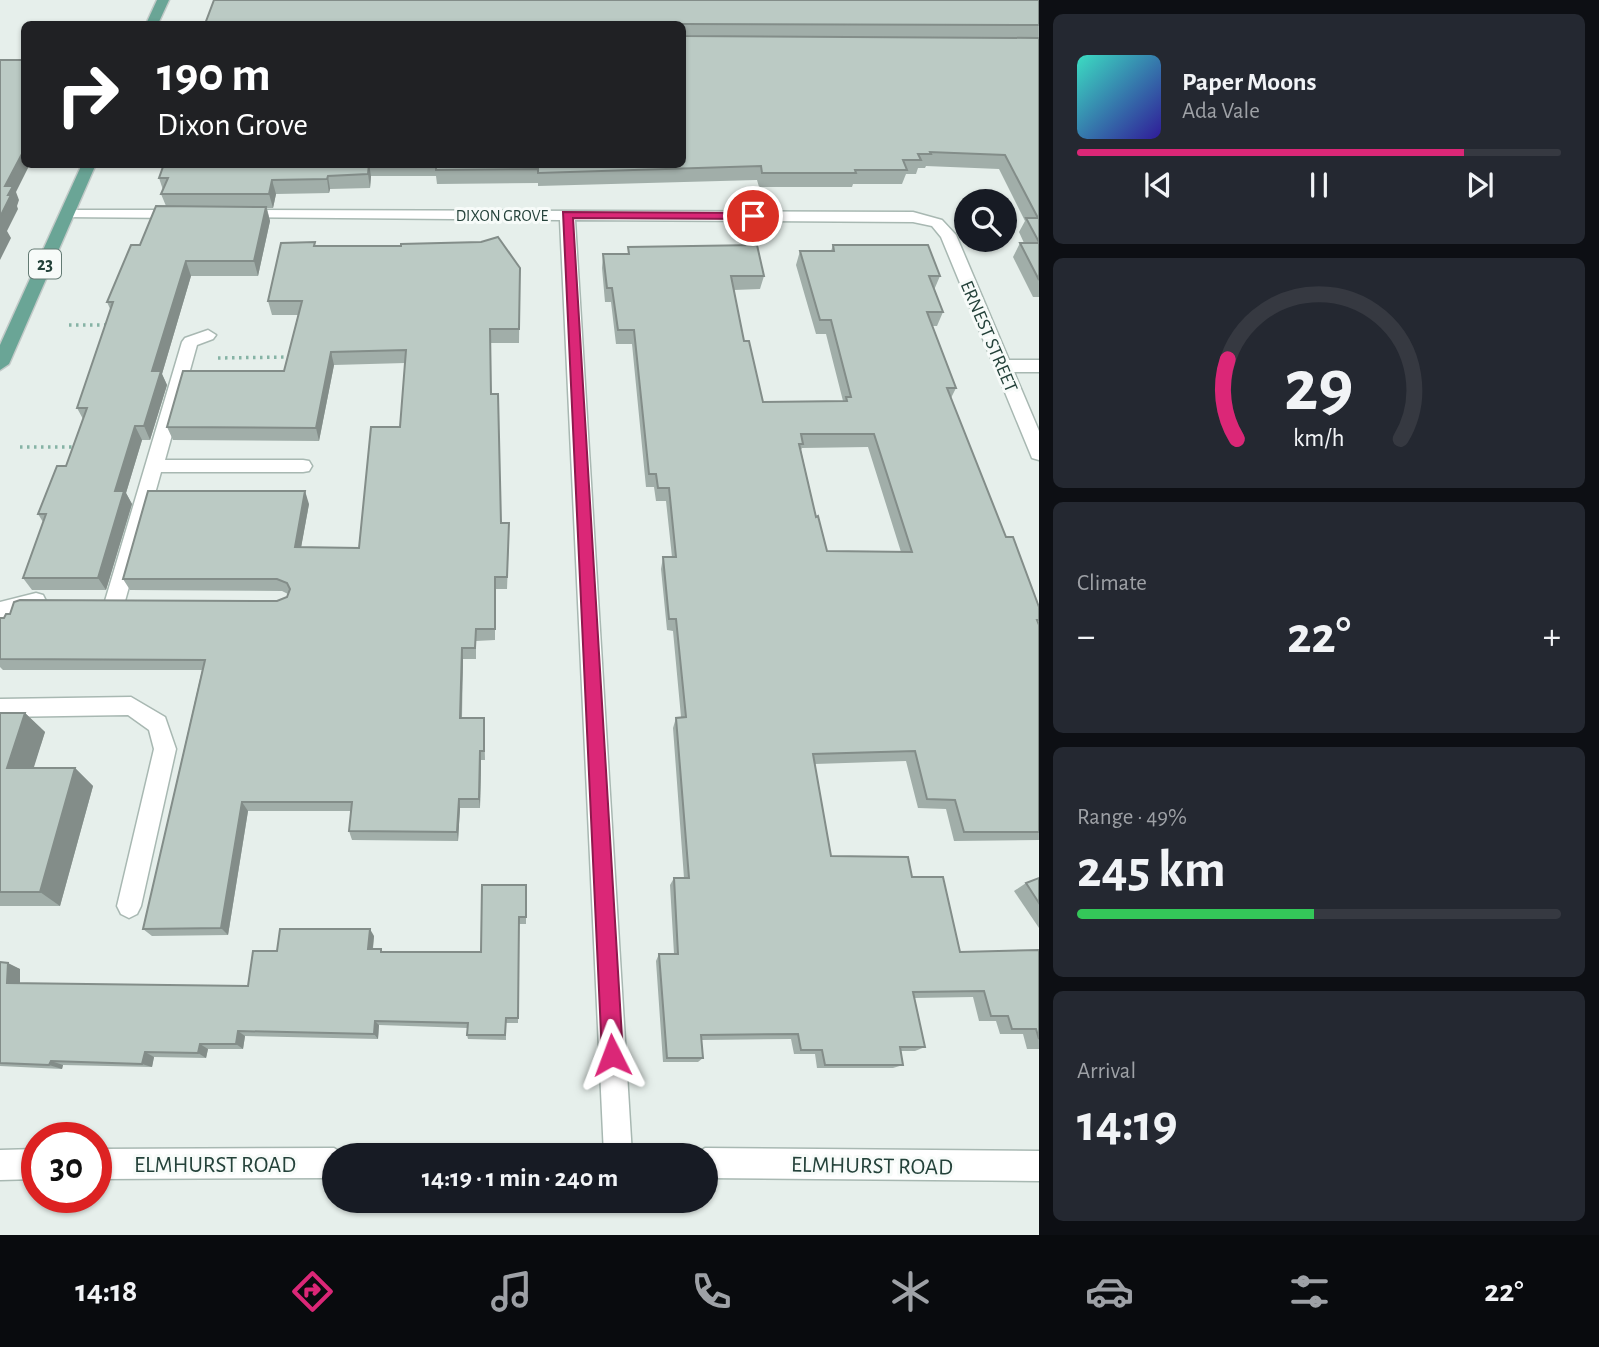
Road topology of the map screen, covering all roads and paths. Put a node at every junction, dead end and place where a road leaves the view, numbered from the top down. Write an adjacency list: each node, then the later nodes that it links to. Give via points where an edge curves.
1 (163, 0): 2 (main road)
2 (153, 21)
3 (87, 168): 4 (main road, 23)
4 (67, 214): 5 (street); 12 (main road, 23)
5 (195, 214)
6 (223, 214): 7 (street, DIXON GROVE)
7 (567, 215): 8 (street, DIXON GROVE, via 913,217); 24 (street)
8 (937, 223): 14 (street, ERNEST STREET, via 948,235)
9 (69, 325): 10 (path)
10 (111, 325)
11 (208, 335): 17 (lane, via 190,342)
12 (5, 340): 13 (main road, 23)
13 (0, 364)
14 (1003, 366): 15 (street); 16 (street, ERNEST STREET)
15 (1039, 366)
16 (1039, 453)
17 (154, 466): 18 (lane); 20 (lane, via 122,601)
18 (303, 466)
19 (53, 601): 21 (lane, via 29,601)
20 (90, 601)
21 (0, 610)
22 (0, 708): 23 (lane, via 131,706 158,724 165,749)
23 (130, 906)
24 (617, 1143)
25 (322, 1163): 28 (street, ELMHURST ROAD)
26 (718, 1163): 30 (street, ELMHURST ROAD)
27 (21, 1164): 29 (street)
28 (112, 1164)
29 (0, 1165)
30 (1039, 1166)

